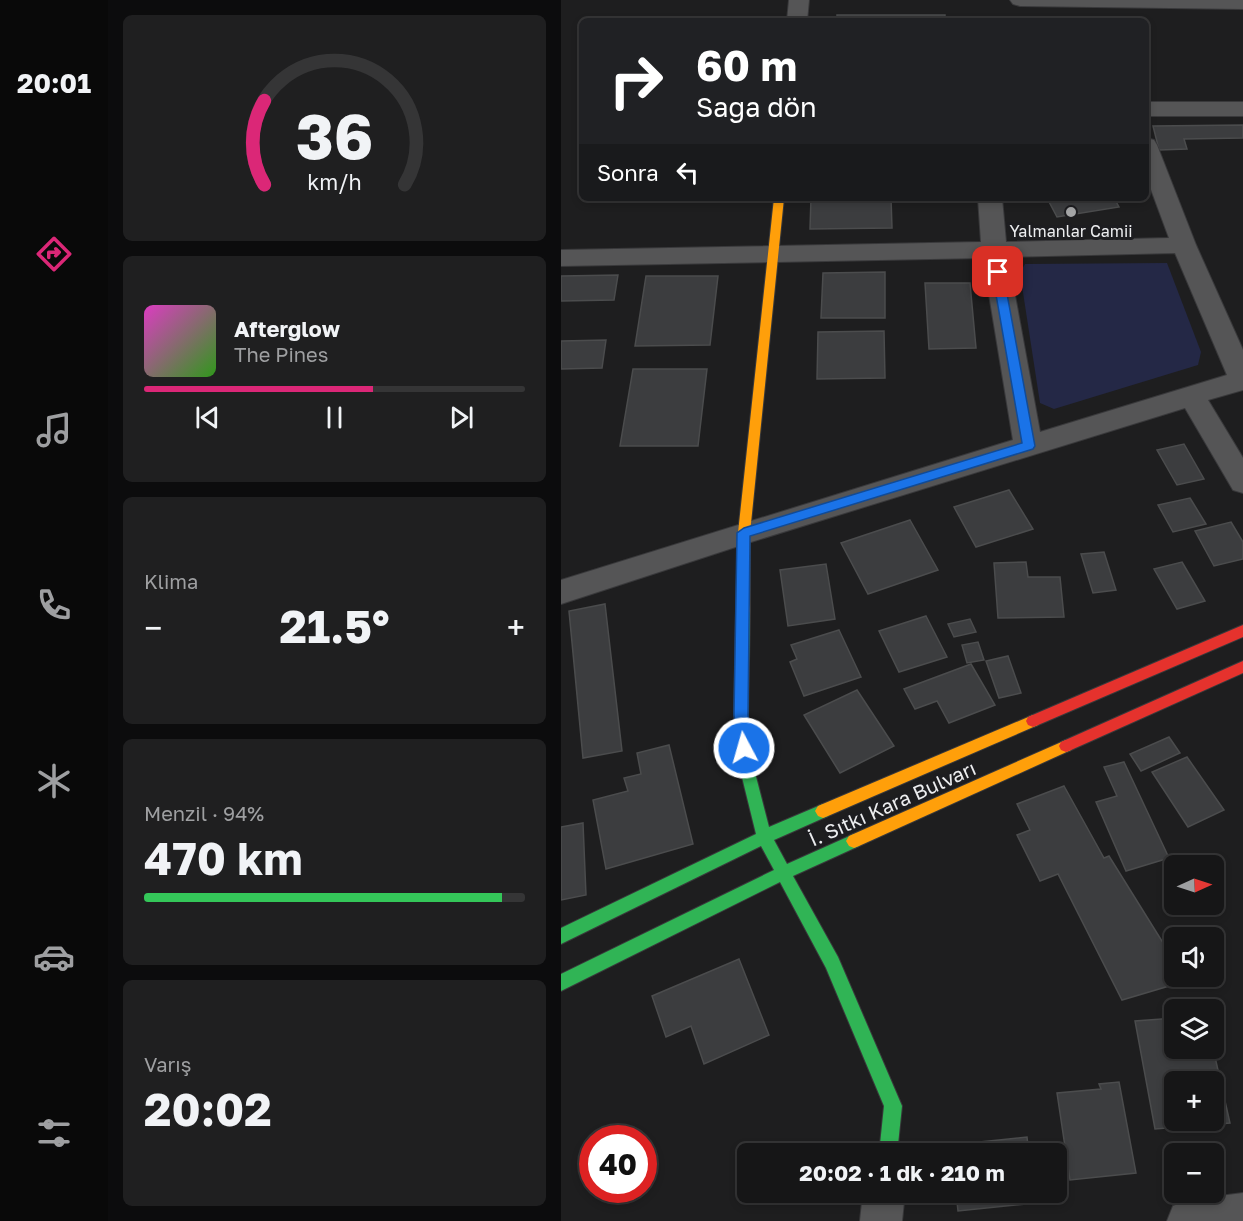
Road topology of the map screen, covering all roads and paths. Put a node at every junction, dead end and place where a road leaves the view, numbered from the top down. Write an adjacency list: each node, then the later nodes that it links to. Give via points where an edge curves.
1 (799, 0): 4 (street)
2 (1020, 0): 3 (street)
3 (1241, 3)
4 (797, 18)
5 (1149, 109): 6 (street)
6 (1243, 109)
7 (1149, 153): 10 (street)
8 (779, 201): 12 (main road)
9 (990, 201): 11 (street)
10 (1184, 245): 11 (street); 14 (street)
11 (994, 250): 12 (street); 16 (street)
12 (773, 255): 13 (street); 18 (main road)
13 (561, 258)
14 (1243, 380): 15 (street)
15 (1192, 397): 16 (street); 17 (street)
16 (1028, 446): 18 (street)
17 (1243, 482)
18 (744, 533): 19 (street); 22 (main road, via 741,715 746,765)
19 (561, 592)
20 (1243, 632): 22 (main road, İ. Sıtkı Kara Bulvarı)
21 (1243, 667): 23 (main road, İ. Sıtkı Kara Bulvarı)
22 (764, 837): 23 (main road); 24 (main road, İ. Sıtkı Kara Bulvarı)
23 (783, 873): 25 (main road, İ. Sıtkı Kara Bulvarı); 26 (main road, via 832,963 893,1106)
24 (561, 936)
25 (561, 983)
26 (889, 1143)
27 (883, 1203): 29 (street)
28 (1243, 1214): 30 (street)
29 (881, 1221)
30 (1188, 1221)

